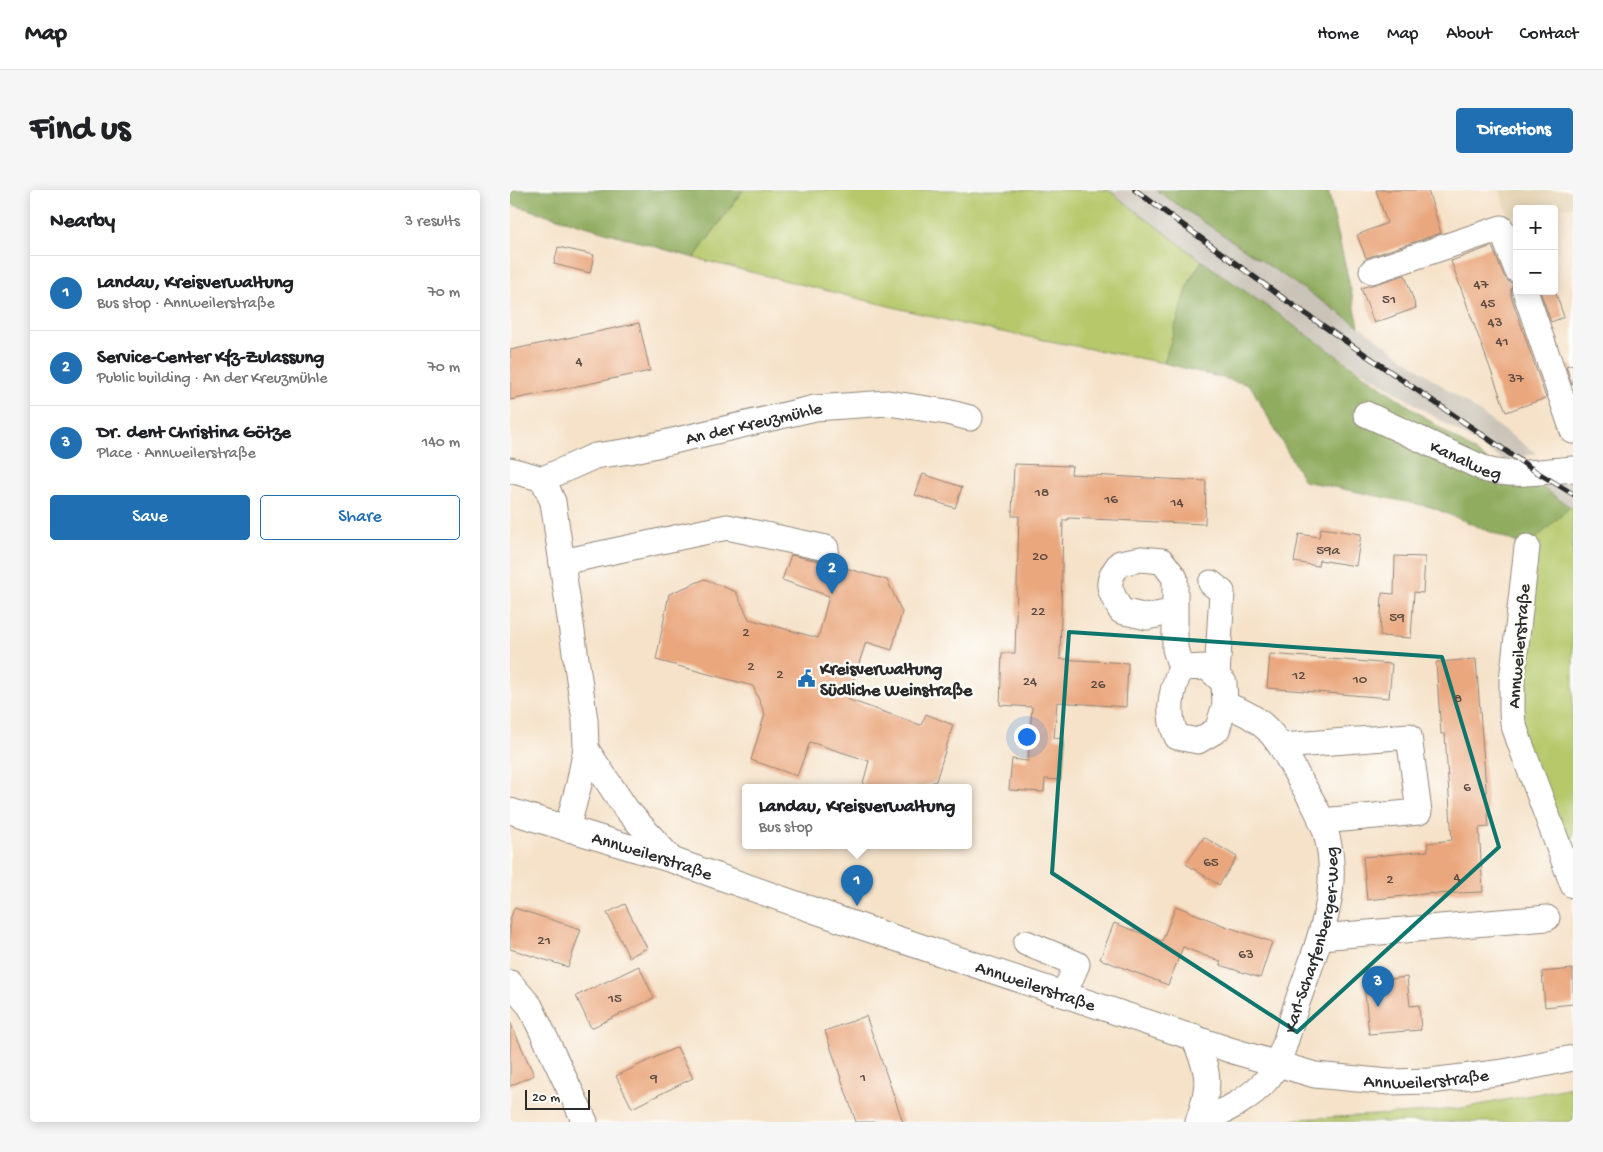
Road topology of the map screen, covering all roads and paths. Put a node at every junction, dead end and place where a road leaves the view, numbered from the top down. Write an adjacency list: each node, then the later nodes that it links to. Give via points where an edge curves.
1 (1513, 260): 2 (street, via 1500,228)
2 (1372, 271)
3 (1526, 295): 6 (street)
4 (1366, 414): 7 (street, Kanalweg, via 1497,473)
5 (970, 418): 9 (street, An der Kreuzmühle, via 888,403 815,408 630,451 595,456)
6 (1573, 431)
7 (1573, 469)
8 (510, 470): 9 (street)
9 (543, 479): 12 (street, via 553,502)
10 (1527, 547): 24 (street, Annweilerstraße, via 1512,681 1513,723)
11 (826, 548): 12 (street, via 728,527)
12 (562, 562): 19 (street, via 585,720)
13 (1211, 583): 16 (street, via 1222,592)
14 (1175, 611): 15 (street, via 1175,649)
15 (1180, 668): 16 (street, via 1206,667); 17 (street, via 1173,684 1171,725 1177,737 1198,741 1217,730)
16 (1217, 676): 17 (street, via 1224,682)
17 (1225, 705): 18 (street, Karl-Scharfenberger-Weg, via 1249,714)
18 (1282, 746): 21 (street, Karl-Scharfenberger-Weg); 21 (street, via 1409,736 1420,812)
19 (586, 750): 22 (street); 23 (street, via 626,809)
20 (510, 811): 22 (street, Annweilerstraße)
21 (1321, 821): 26 (street, Karl-Scharfenberger-Weg, via 1331,857 1332,879)
22 (567, 829): 23 (street, Annweilerstraße)
23 (672, 860): 29 (street, Annweilerstraße)
24 (1573, 884)
25 (1547, 918): 26 (street)
26 (1320, 937): 32 (street, Karl-Scharfenberger-Weg)
27 (1026, 943): 29 (street, via 1077,964)
28 (510, 983): 33 (street, via 538,1020)
29 (1064, 994): 30 (street, Annweilerstraße)
30 (1193, 1036): 32 (street, Annweilerstraße); 34 (street, via 1208,1081)
31 (1573, 1058): 32 (street, Annweilerstraße, via 1472,1076 1389,1082 1315,1075)
32 (1277, 1065): 34 (street, via 1244,1100)
33 (586, 1122)
34 (1199, 1122)

